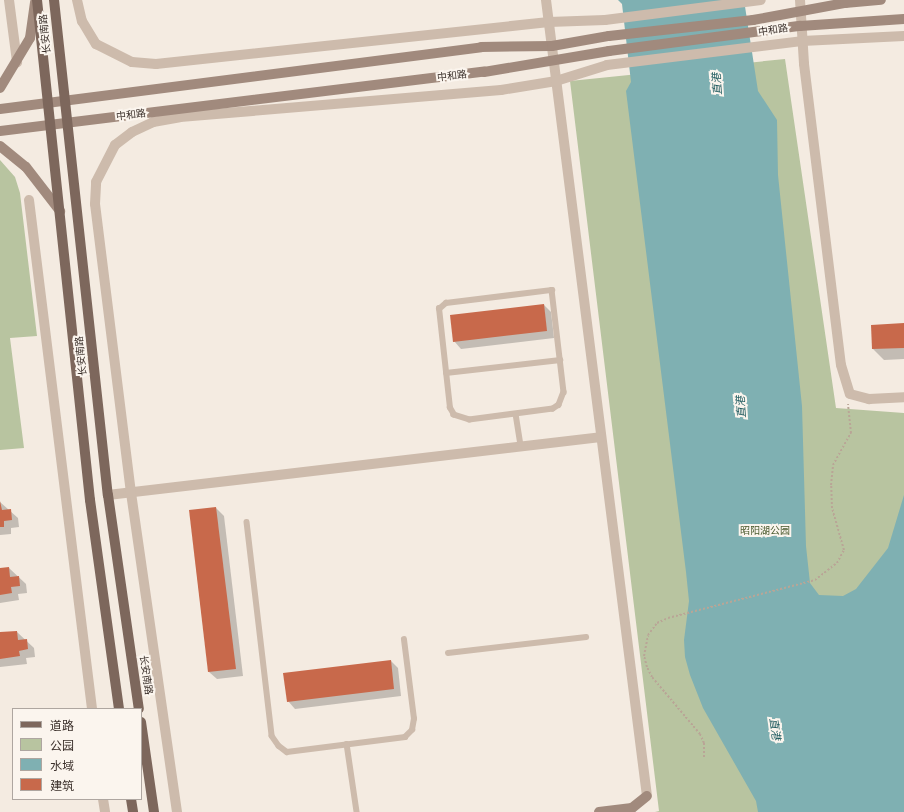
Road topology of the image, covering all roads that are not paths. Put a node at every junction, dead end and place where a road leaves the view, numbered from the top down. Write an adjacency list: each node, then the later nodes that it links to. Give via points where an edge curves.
1 (9, 0): 17 (street)
2 (36, 0): 17 (main road, via 30,38); 21 (main road, 长安南路)
3 (54, 0): 20 (main road, 长安南路)
4 (77, 0): 11 (street, via 82,21 96,44 132,62 156,64)
5 (546, 0): 11 (street)
6 (800, 0): 9 (street)
7 (880, 0): 9 (main road, 中和路)
8 (756, 1): 11 (street, via 605,20)
9 (800, 12): 12 (street); 15 (main road, 中和路, via 753,20 609,36)
10 (904, 19): 12 (main road, 中和路)
11 (549, 22): 15 (street)
12 (800, 26): 14 (street); 16 (main road, 中和路)
13 (904, 36): 14 (street)
14 (802, 41): 18 (street, via 607,65); 31 (street, via 840,365 850,394 869,399)
15 (552, 46): 16 (street); 20 (main road, 中和路, via 481,47)
16 (554, 59): 18 (street); 23 (main road, 中和路, via 484,72)
17 (17, 62): 19 (main road)
18 (556, 81): 33 (street); 35 (street, via 501,90 180,117 153,122 132,132 115,146 96,182 95,204)
19 (0, 88)
20 (65, 102): 21 (main road, 中和路); 23 (main road, 长安南路)
21 (49, 104): 22 (main road, 中和路); 24 (main road, 长安南路)
22 (0, 109)
23 (67, 123): 24 (main road, 中和路); 36 (main road, 长安南路)
24 (51, 125): 25 (main road, 中和路); 28 (main road, 长安南路)
25 (0, 132)
26 (0, 146): 28 (main road, via 26,167)
27 (29, 200): 41 (street)
28 (60, 211): 42 (main road, 长安南路, via 90,500)
29 (560, 360): 30 (lane); 30 (lane, via 552,290 446,303 439,309); 32 (lane, via 564,392 559,405 553,409)
30 (446, 373): 32 (lane, via 450,408 454,415 470,420)
31 (904, 397)
32 (516, 414): 34 (lane)
33 (601, 437): 34 (street); 46 (street)
34 (521, 446): 35 (street)
35 (131, 492): 36 (street); 52 (street)
36 (108, 495): 43 (main road, 长安南路)
37 (247, 522): 45 (lane, via 272,736 279,746 288,752)
38 (586, 636): 40 (lane)
39 (404, 640): 45 (lane, via 414,719 412,730 406,737)
40 (448, 652)
41 (92, 708)
42 (119, 708)
43 (139, 708)
44 (142, 729): 51 (main road)
45 (347, 744): 53 (lane)
46 (648, 796): 54 (main road, via 632,808)
47 (103, 800): 49 (street)
48 (131, 800): 50 (main road)
49 (105, 812)
50 (133, 812)
51 (154, 812)
52 (178, 812)
53 (357, 812)
54 (599, 812)

